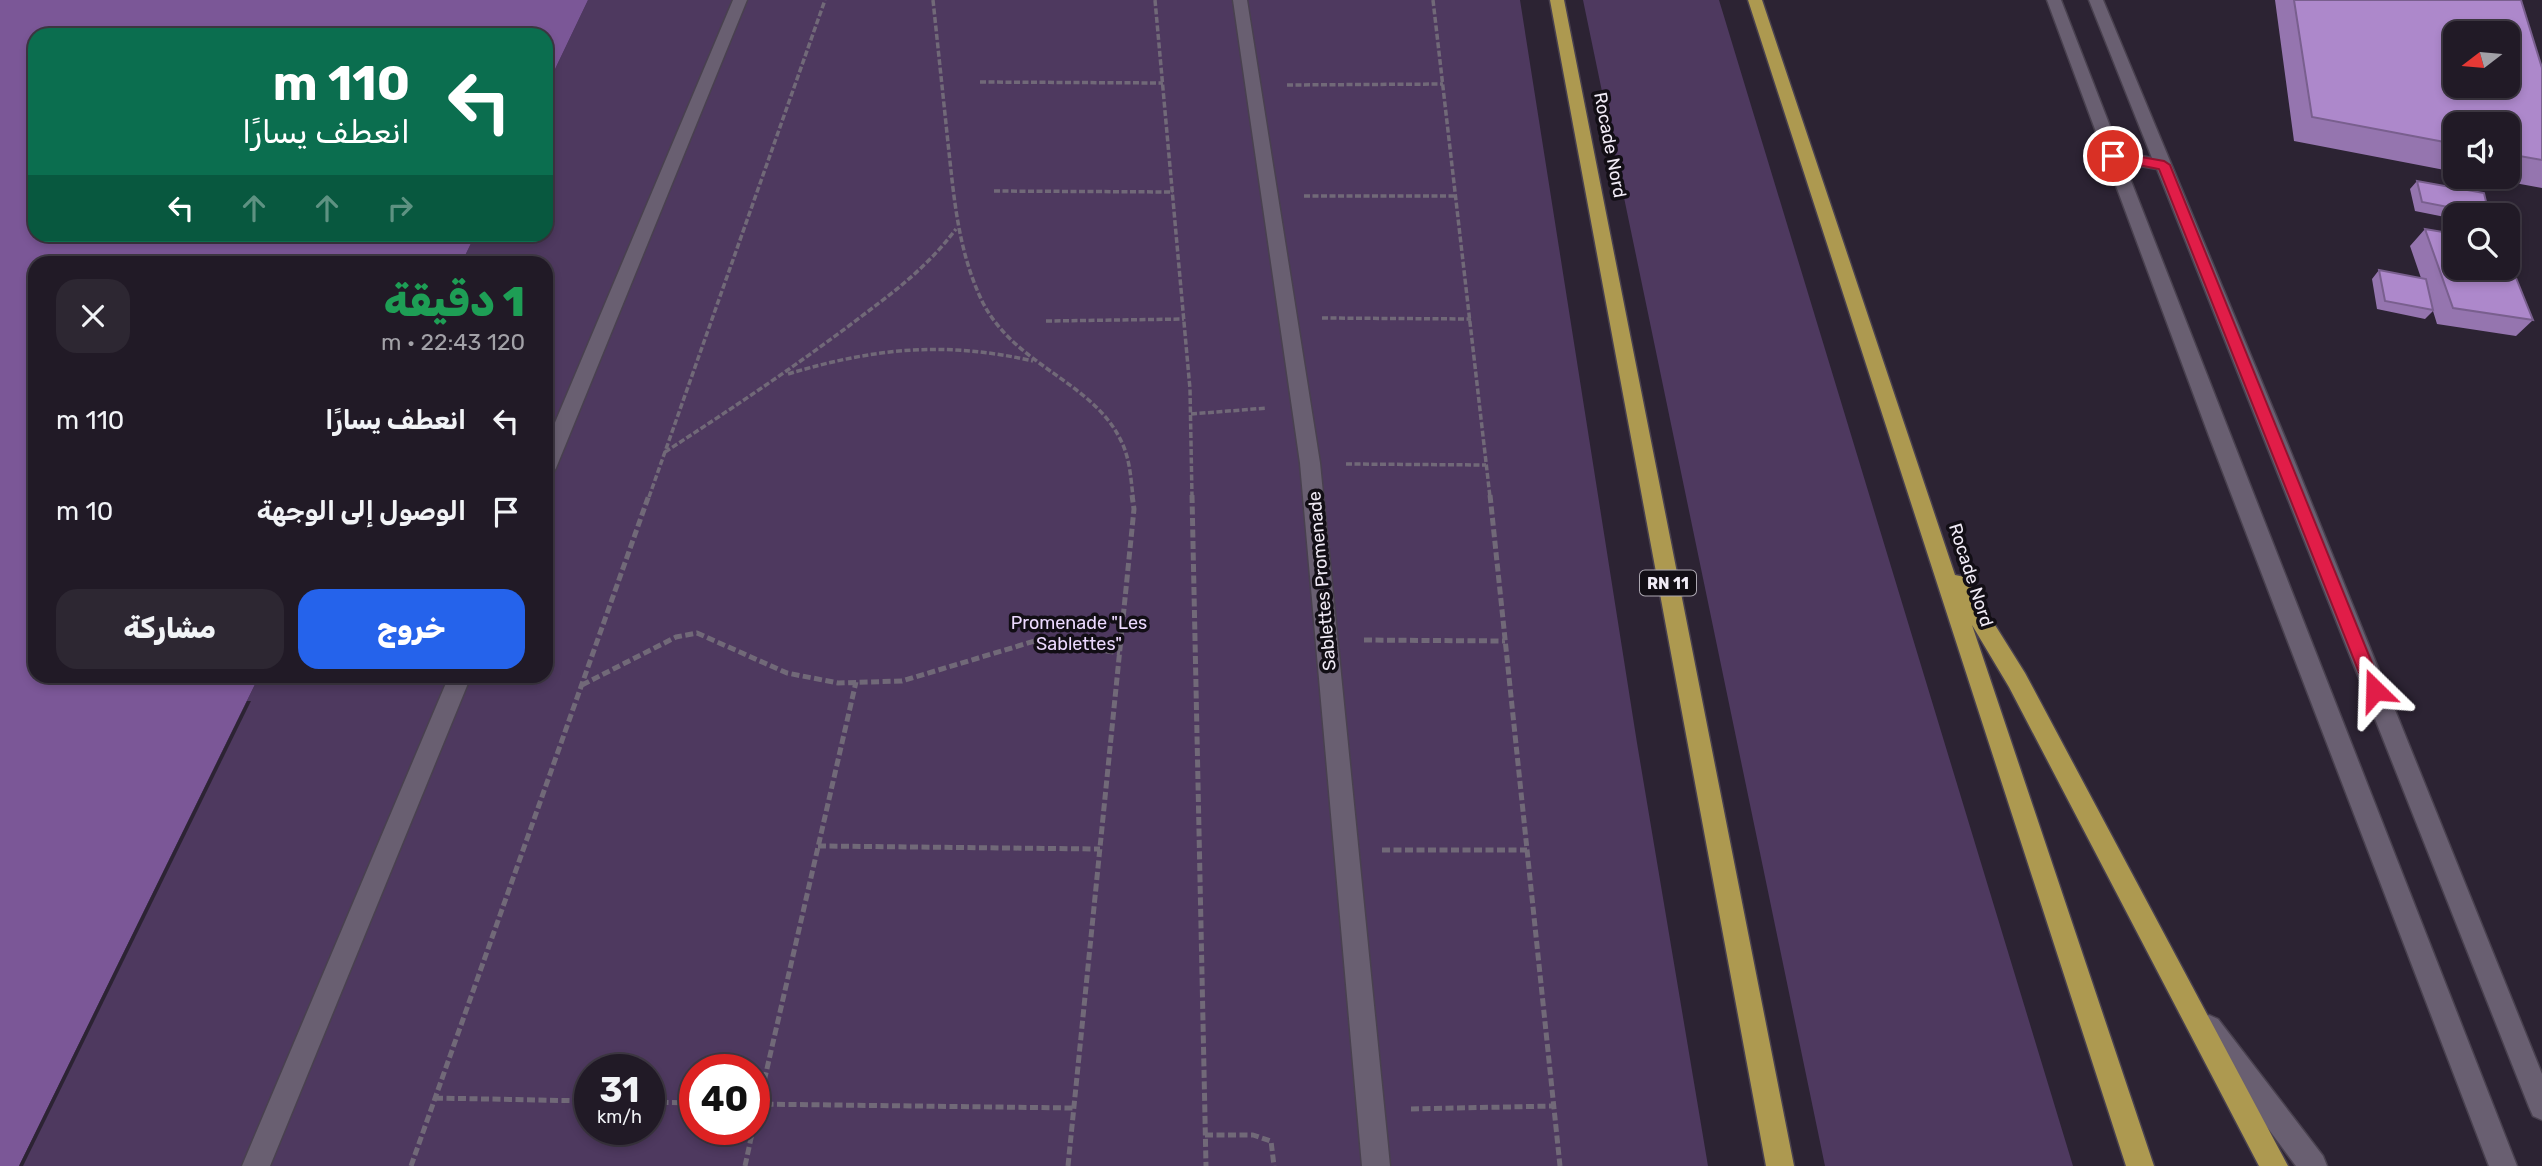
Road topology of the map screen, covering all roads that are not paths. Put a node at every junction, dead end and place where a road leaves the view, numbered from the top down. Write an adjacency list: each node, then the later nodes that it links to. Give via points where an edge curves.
1 (740, 0): 9 (street)
2 (1240, 0): 15 (street, Sablettes Promenade, via 1310,463)
3 (1557, 0): 16 (highway, Rocade Nord / RN 11)
4 (1755, 0): 10 (highway, Rocade Nord)
5 (2054, 0): 7 (street)
6 (2096, 0): 8 (street)
7 (2113, 156): 8 (street); 20 (street)
8 (2164, 165): 13 (street)
9 (553, 451)
10 (1938, 551): 12 (highway, via 2017,680); 17 (highway, Rocade Nord)
11 (457, 683): 14 (street)
12 (2184, 996): 18 (highway); 19 (street)
13 (2542, 1107)
14 (256, 1166)
15 (1376, 1166)
16 (1780, 1166)
17 (2140, 1166)
18 (2274, 1166)
19 (2313, 1166)
20 (2503, 1166)

